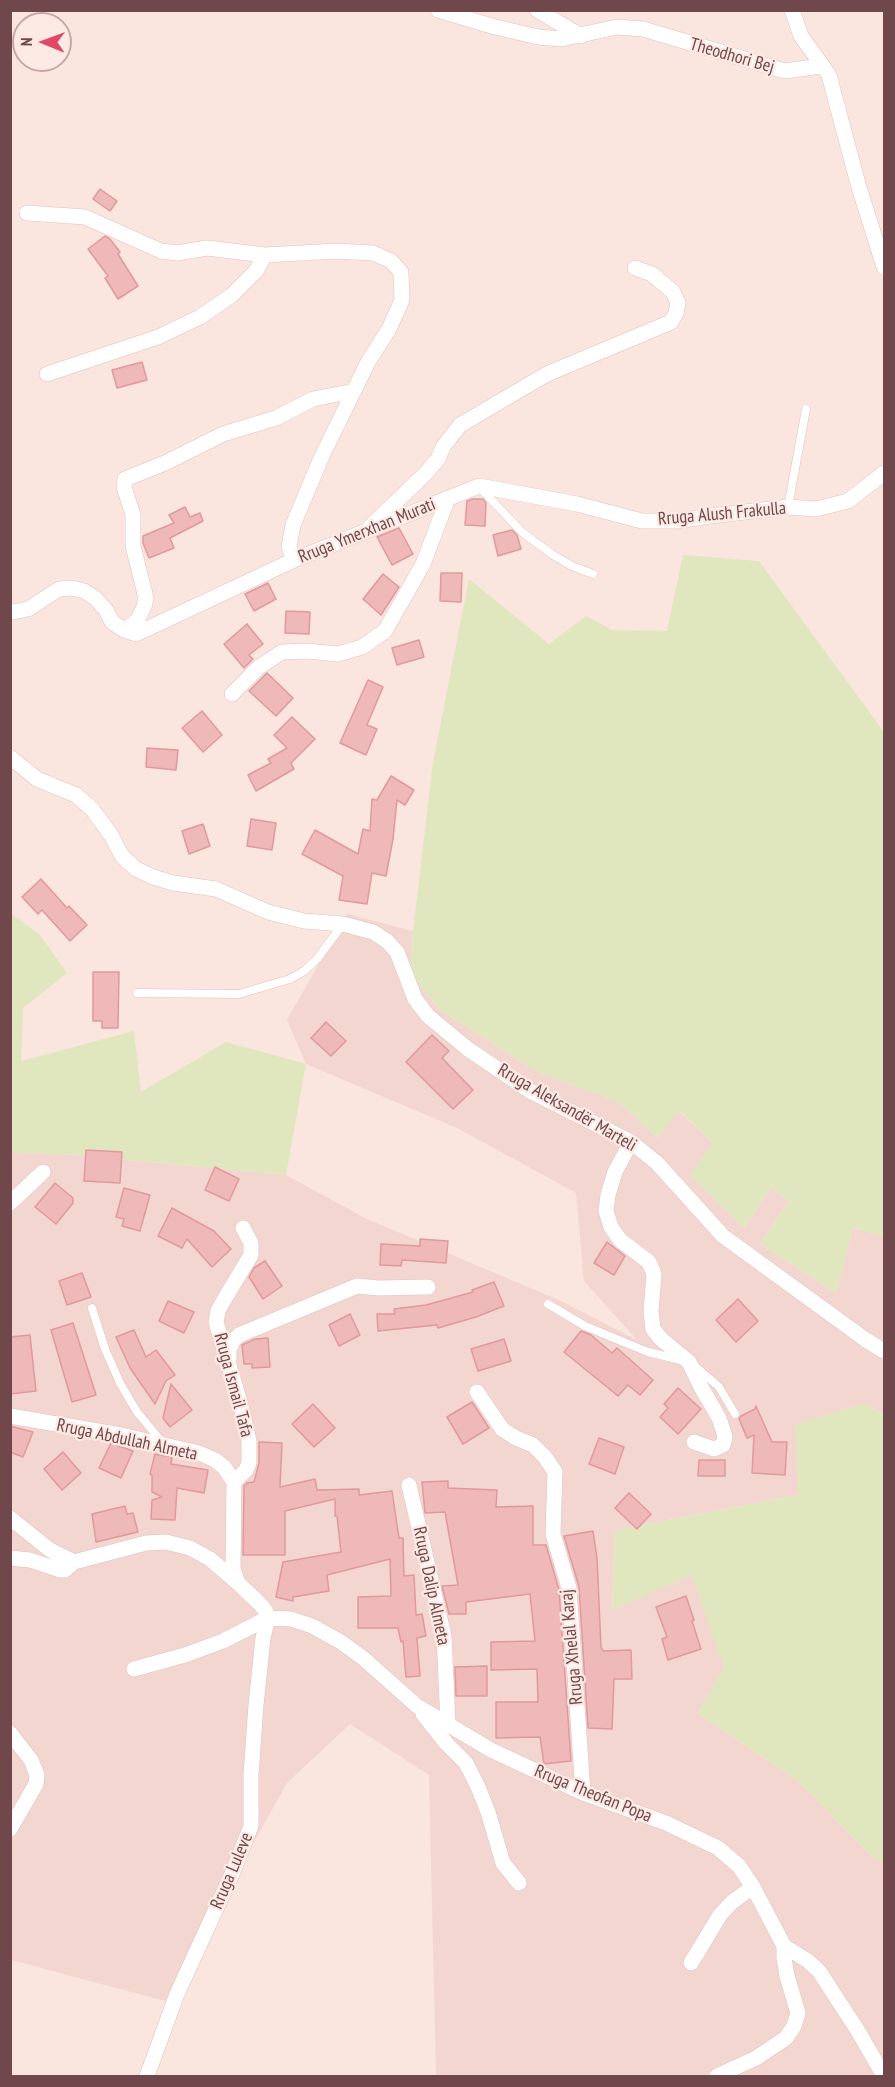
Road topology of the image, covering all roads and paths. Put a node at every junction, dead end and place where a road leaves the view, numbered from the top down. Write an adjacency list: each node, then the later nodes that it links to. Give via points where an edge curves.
1 (438, 10): 4 (street, Theodhori Bej, via 538,37)
2 (537, 10): 4 (street)
3 (792, 10): 5 (street, via 801,36)
4 (581, 36): 5 (street, Theodhori Bej, via 617,27 643,29 785,71)
5 (821, 66): 8 (street, via 829,75)
6 (27, 213): 7 (street, via 85,217 161,251 177,253 207,248)
7 (265, 255): 10 (street, via 240,287 200,317 158,337); 11 (street, via 373,253 391,261 401,272 402,300)
8 (885, 267)
9 (635, 268): 17 (street, via 652,274 673,292 678,303 671,322 547,374 460,425 426,473)
10 (47, 374)
11 (354, 391): 18 (street, via 293,525 289,547); 21 (street, via 313,399 276,418 223,434 125,479 133,515 133,546 146,598 137,621)
12 (807, 409): 16 (lane)
13 (885, 473): 16 (street, Rruga Alush Frakulla, via 848,501 816,509)
14 (479, 486): 15 (street); 16 (street, Rruga Alush Frakulla, via 642,521 677,521); 19 (lane, via 522,532 553,555)
15 (448, 498): 17 (street, Rruga Ymerxhan Murati); 22 (street, Rruga Ymerxhan Murati, via 423,564 385,631 362,647 338,654 282,652 259,667)
16 (788, 507)
17 (364, 533): 18 (street, Rruga Ymerxhan Murati)
18 (294, 560): 21 (street, Rruga Ymerxhan Murati, via 136,634)
19 (593, 574)
20 (10, 611): 21 (street, via 28,609 59,589 72,588 95,598 112,622)
21 (124, 630)
22 (232, 694)
23 (10, 757): 24 (street, Rruga Aleksandër Marteli)
24 (17, 767): 25 (street, Rruga Aleksandër Marteli, via 76,795 92,809 122,856 136,869 173,883 216,889 268,912 304,921)
25 (343, 924): 26 (lane, via 317,959 290,979 239,994); 27 (street, Rruga Aleksandër Marteli, via 373,932 387,941 397,952 415,999 428,1016 468,1049 530,1091)
26 (137, 993)
27 (631, 1142): 34 (street, Rruga Aleksandër Marteli, via 657,1163 723,1236); 36 (street, via 615,1172 606,1211 620,1240 649,1262 654,1274 653,1329)
28 (42, 1172): 29 (street)
29 (10, 1203)
30 (243, 1228): 35 (street, Rruga Ismail Tafa, via 251,1243 251,1255 216,1318)
31 (428, 1287): 35 (street, via 357,1286 239,1335 232,1341)
32 (548, 1304): 36 (lane, via 609,1336 648,1352)
33 (92, 1308): 41 (lane, via 120,1383 137,1412)
34 (885, 1351)
35 (229, 1362): 42 (street, Rruga Ismail Tafa, via 250,1453 246,1470)
36 (689, 1362): 38 (lane, via 719,1387); 40 (street, via 725,1436 723,1445 714,1449)
37 (477, 1392): 53 (street, Rruga Xhelal Karaj, via 502,1429 533,1445 555,1472 553,1534 569,1588)
38 (735, 1414)
39 (10, 1416): 41 (street, Rruga Abdullah Almeta)
40 (694, 1442)
41 (163, 1443): 42 (street, Rruga Abdullah Almeta, via 215,1460)
42 (234, 1482): 47 (street, via 233,1569)
43 (410, 1485): 51 (street, Rruga Dalip Almeta, via 444,1636)
44 (10, 1518): 46 (street, via 50,1550)
45 (10, 1558): 46 (street, via 60,1570)
46 (74, 1562): 47 (street, via 146,1543 166,1542 190,1548 210,1559)
47 (238, 1583): 48 (street, via 266,1610)
48 (268, 1618): 49 (street, via 223,1641); 50 (street, Rruga Theofan Popa, via 291,1619 341,1642); 59 (street, Rruga Luleve, via 262,1638 256,1705 251,1826 177,1994)
49 (134, 1669)
50 (417, 1706): 51 (street, Rruga Theofan Popa); 55 (street, via 466,1763 488,1812 502,1863)
51 (448, 1724): 53 (street, Rruga Theofan Popa, via 491,1750)
52 (10, 1733): 54 (street, via 31,1760 37,1775 36,1784)
53 (583, 1793): 56 (street, Rruga Theofan Popa, via 666,1823 718,1848 740,1866)
54 (10, 1829)
55 (519, 1883)
56 (753, 1887): 57 (street, Rruga Theofan Popa); 58 (street, via 720,1915)
57 (784, 1946): 60 (street, via 785,1967 798,2013 794,2026 786,2038 756,2058); 61 (street, Rruga Theofan Popa, via 819,1971)
58 (691, 1963)
59 (147, 2076)
60 (717, 2076)
61 (884, 2076)

